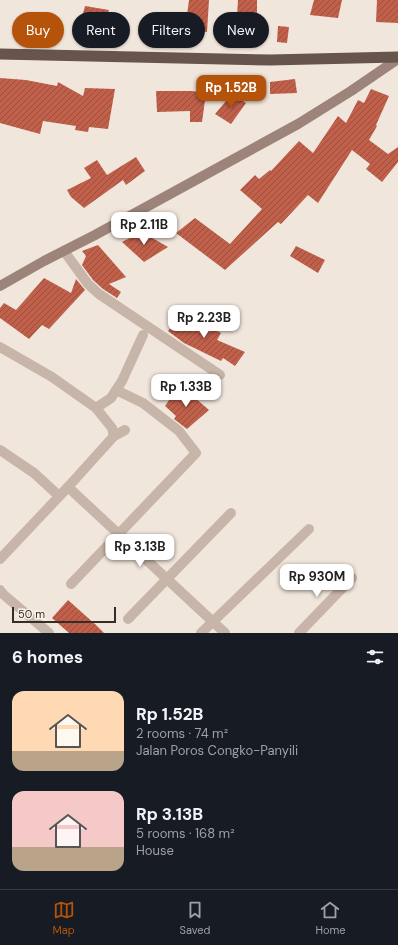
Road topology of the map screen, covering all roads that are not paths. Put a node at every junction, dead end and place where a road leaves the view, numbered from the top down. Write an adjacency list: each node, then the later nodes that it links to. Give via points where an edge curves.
1 (0, 54): 2 (highway, via 270,60)
2 (398, 58): 3 (main road, via 298,124)
3 (64, 251): 4 (main road); 7 (street, via 88,284 99,294)
4 (0, 286)
5 (143, 335): 8 (street)
6 (0, 347): 9 (street, via 52,377)
7 (220, 375)
8 (116, 390): 9 (street, via 111,398); 17 (street, via 144,403 179,431 196,453)
9 (96, 408): 11 (street, via 112,428)
10 (125, 430): 11 (street)
11 (114, 436): 13 (street)
12 (0, 450): 14 (street, via 34,473)
13 (68, 487): 14 (street); 17 (street)
14 (59, 496): 18 (street)
15 (231, 513): 19 (street)
16 (309, 529): 24 (street)
17 (119, 533): 19 (street); 21 (street)
18 (0, 559)
19 (167, 578): 23 (street); 24 (street)
20 (352, 578): 28 (street)
21 (71, 584)
22 (1, 595): 25 (street)
23 (128, 619)
24 (212, 621): 26 (street); 27 (street)
25 (49, 633)
26 (201, 633)
27 (226, 633)
28 (299, 633)

